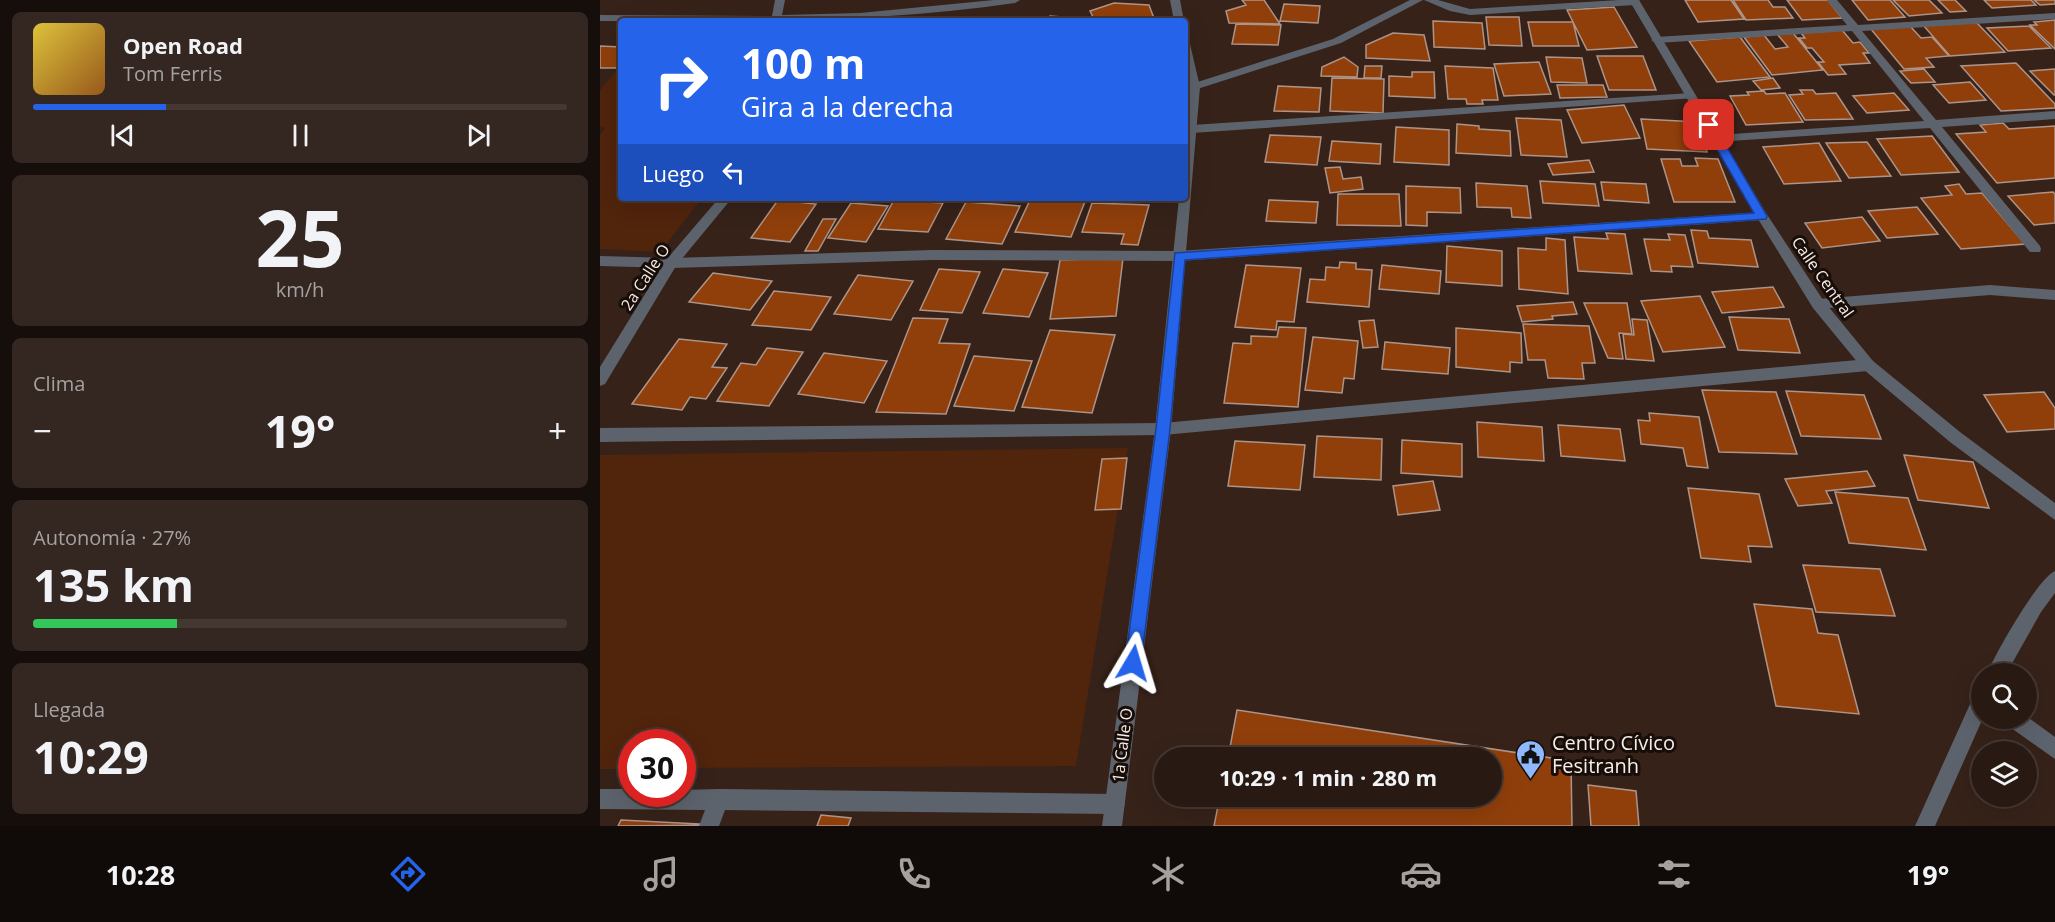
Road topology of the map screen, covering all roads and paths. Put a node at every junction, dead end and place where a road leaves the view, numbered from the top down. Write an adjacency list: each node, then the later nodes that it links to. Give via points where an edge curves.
1 (780, 0): 11 (street)
2 (1015, 0): 12 (street, via 969,8)
3 (1175, 0): 13 (street)
4 (1418, 0): 17 (street, via 1337,41)
5 (1429, 0): 7 (street, via 1470,12)
6 (1832, 0): 14 (street)
7 (1634, 1): 15 (street, Calle Central)
8 (2055, 16): 14 (street)
9 (600, 18): 10 (street)
10 (618, 18)
11 (777, 18)
12 (826, 18)
13 (1178, 18)
14 (1855, 28): 15 (street); 20 (street)
15 (1656, 40): 18 (street, Calle Central)
16 (1188, 70): 17 (street, 1a Calle O)
17 (1190, 88): 21 (street, 1a Calle O)
18 (1691, 96): 21 (street); 22 (street, Calle Central)
19 (2055, 115): 20 (street)
20 (1933, 124): 22 (street); 27 (street)
21 (1192, 129): 23 (street, 1a Calle O)
22 (1718, 139): 26 (street, Calle Central)
23 (1188, 168)
24 (723, 201): 30 (street, 2a Calle O)
25 (1185, 201): 28 (street, 1a Calle O)
26 (1762, 216): 28 (street); 32 (street, Calle Central)
27 (2035, 249)
28 (1179, 256): 30 (street, via 932,255); 35 (street, 1a Calle O)
29 (600, 261): 30 (street)
30 (671, 263): 34 (street, 2a Calle O)
31 (2055, 295): 32 (street, via 1980,290)
32 (1818, 304): 33 (street, Calle Central)
33 (1868, 365): 35 (street); 37 (street, Calle Central)
34 (600, 380)
35 (1163, 429): 36 (street); 45 (street, 1a Calle O)
36 (600, 435)
37 (2055, 513)
38 (2055, 579): 39 (street)
39 (2002, 663)
40 (1971, 724): 48 (street)
41 (2029, 729): 42 (street)
42 (2055, 749)
43 (600, 799): 44 (street)
44 (719, 799): 45 (street); 46 (street)
45 (1115, 804): 47 (street, 1a Calle O)
46 (709, 826)
47 (1112, 826)
48 (1925, 826)

